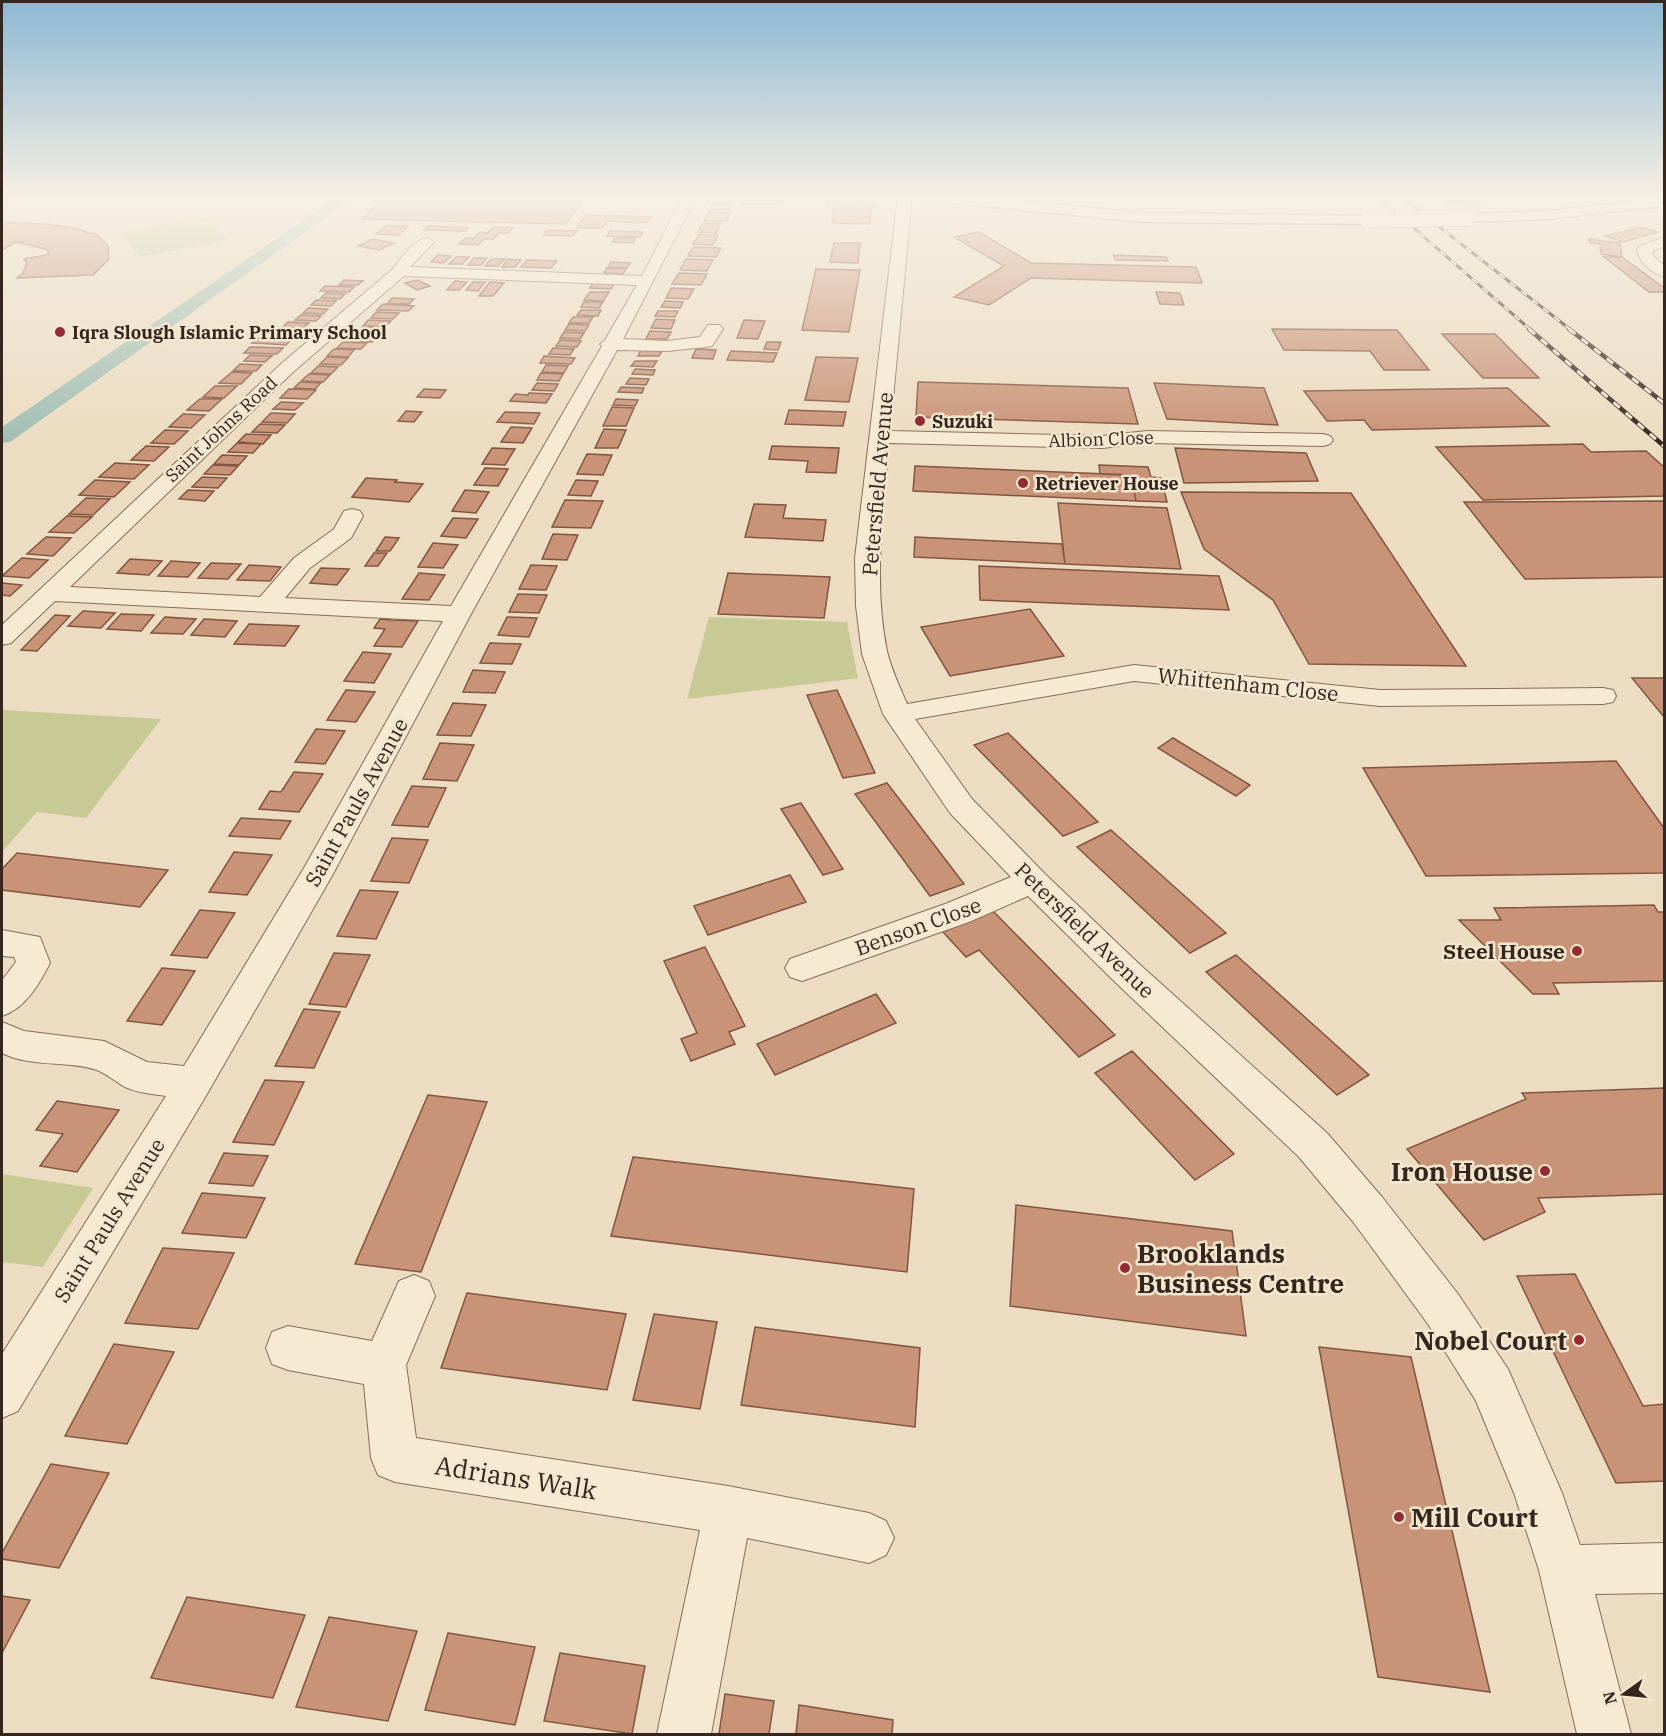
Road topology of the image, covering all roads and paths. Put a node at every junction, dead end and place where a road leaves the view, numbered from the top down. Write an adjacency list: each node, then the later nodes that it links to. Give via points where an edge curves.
1 (393, 277): 11 (street, Saint Johns Road, via 286,368)
2 (548, 277): 5 (street)
3 (648, 277): 5 (street, Saint Pauls Avenue)
4 (897, 277): 8 (street, Petersfield Avenue)
5 (646, 281): 7 (street, Saint Pauls Avenue)
6 (714, 329): 7 (street, via 706,342 667,346)
7 (609, 344): 13 (street, Saint Pauls Avenue)
8 (880, 437): 9 (street, Albion Close, via 1102,442 1147,437); 16 (street, Petersfield Avenue, via 867,558 868,606 875,654)
9 (1323, 440)
10 (354, 527): 12 (street, via 302,563)
11 (47, 593): 12 (street); 14 (street, Saint Johns Road)
12 (267, 604): 13 (street)
13 (459, 614): 22 (street, Saint Pauls Avenue, via 317,874)
14 (2, 638)
15 (1603, 696): 16 (street, Whittenham Close, via 1380,698 1134,673)
16 (897, 714): 17 (street, Petersfield Avenue, via 961,806)
17 (1033, 881): 19 (street, Benson Close, via 957,913); 30 (street, Petersfield Avenue, via 1312,1145 1368,1210 1443,1309 1492,1385 1538,1492)
18 (2, 943): 20 (street, via 28,946 33,963)
19 (802, 968)
20 (2, 1002)
21 (2, 1036): 22 (street, via 19,1046 104,1056 141,1077)
22 (194, 1083): 26 (street, Saint Pauls Avenue)
23 (414, 1296): 25 (street)
24 (288, 1348): 25 (street)
25 (384, 1365): 27 (street, Adrians Walk, via 395,1458)
26 (2, 1395)
27 (728, 1510): 28 (street, Adrians Walk); 31 (street)
28 (869, 1538)
29 (1665, 1568): 30 (street)
30 (1564, 1570): 32 (street, Petersfield Avenue)
31 (684, 1734)
32 (1604, 1734)

